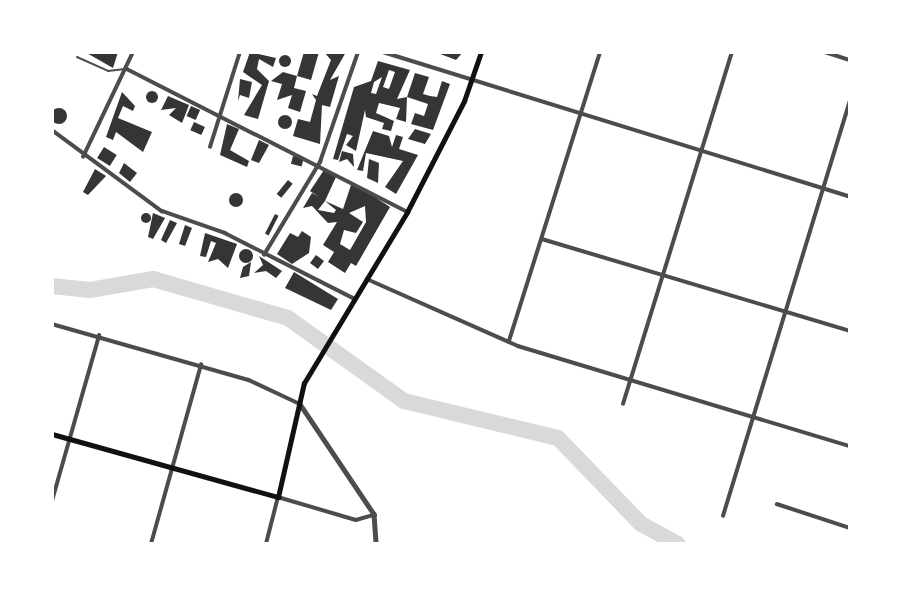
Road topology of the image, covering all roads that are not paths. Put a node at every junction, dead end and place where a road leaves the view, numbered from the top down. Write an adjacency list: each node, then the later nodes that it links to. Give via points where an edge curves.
1 (133, 52): 11 (street)
2 (240, 52): 14 (street)
3 (358, 52): 20 (street)
4 (383, 52): 12 (street)
5 (481, 52): 12 (main road)
6 (600, 52): 15 (street)
7 (732, 52): 18 (street)
8 (825, 52): 10 (street)
9 (77, 57): 11 (lane, via 107,71)
10 (849, 60)
11 (127, 69): 14 (street); 19 (street)
12 (471, 81): 15 (street); 23 (main road)
13 (849, 100): 21 (street)
14 (221, 115): 17 (street); 20 (street)
15 (580, 115): 18 (street); 24 (street)
16 (52, 130): 19 (street)
17 (210, 147)
18 (701, 153): 21 (street); 26 (street)
19 (83, 157): 25 (street, via 162,211)
20 (320, 162): 23 (street); 25 (street)
21 (822, 188): 22 (street); 29 (street)
22 (849, 197)
23 (408, 212): 27 (main road)
24 (542, 239): 26 (street); 33 (street)
25 (264, 255): 28 (street)
26 (665, 275): 29 (street); 35 (street)
27 (367, 279): 28 (main road); 33 (street)
28 (353, 298): 36 (main road, via 315,362)
29 (787, 312): 31 (street); 38 (street)
30 (52, 324): 32 (street)
31 (849, 331)
32 (99, 336): 34 (street); 40 (street)
33 (509, 341): 35 (street)
34 (201, 365): 36 (street); 42 (street)
35 (631, 379): 37 (street); 38 (street)
36 (300, 404): 43 (main road); 46 (street)
37 (623, 404)
38 (754, 418): 41 (street); 47 (street)
39 (52, 434): 40 (main road)
40 (69, 439): 42 (main road); 44 (street)
41 (849, 446)
42 (173, 468): 43 (main road); 49 (street)
43 (278, 498): 46 (street, via 356,520); 50 (street)
44 (52, 501)
45 (777, 504): 48 (street)
46 (374, 514): 51 (street)
47 (723, 516)
48 (849, 528)
49 (151, 544)
50 (265, 544)
51 (376, 544)

